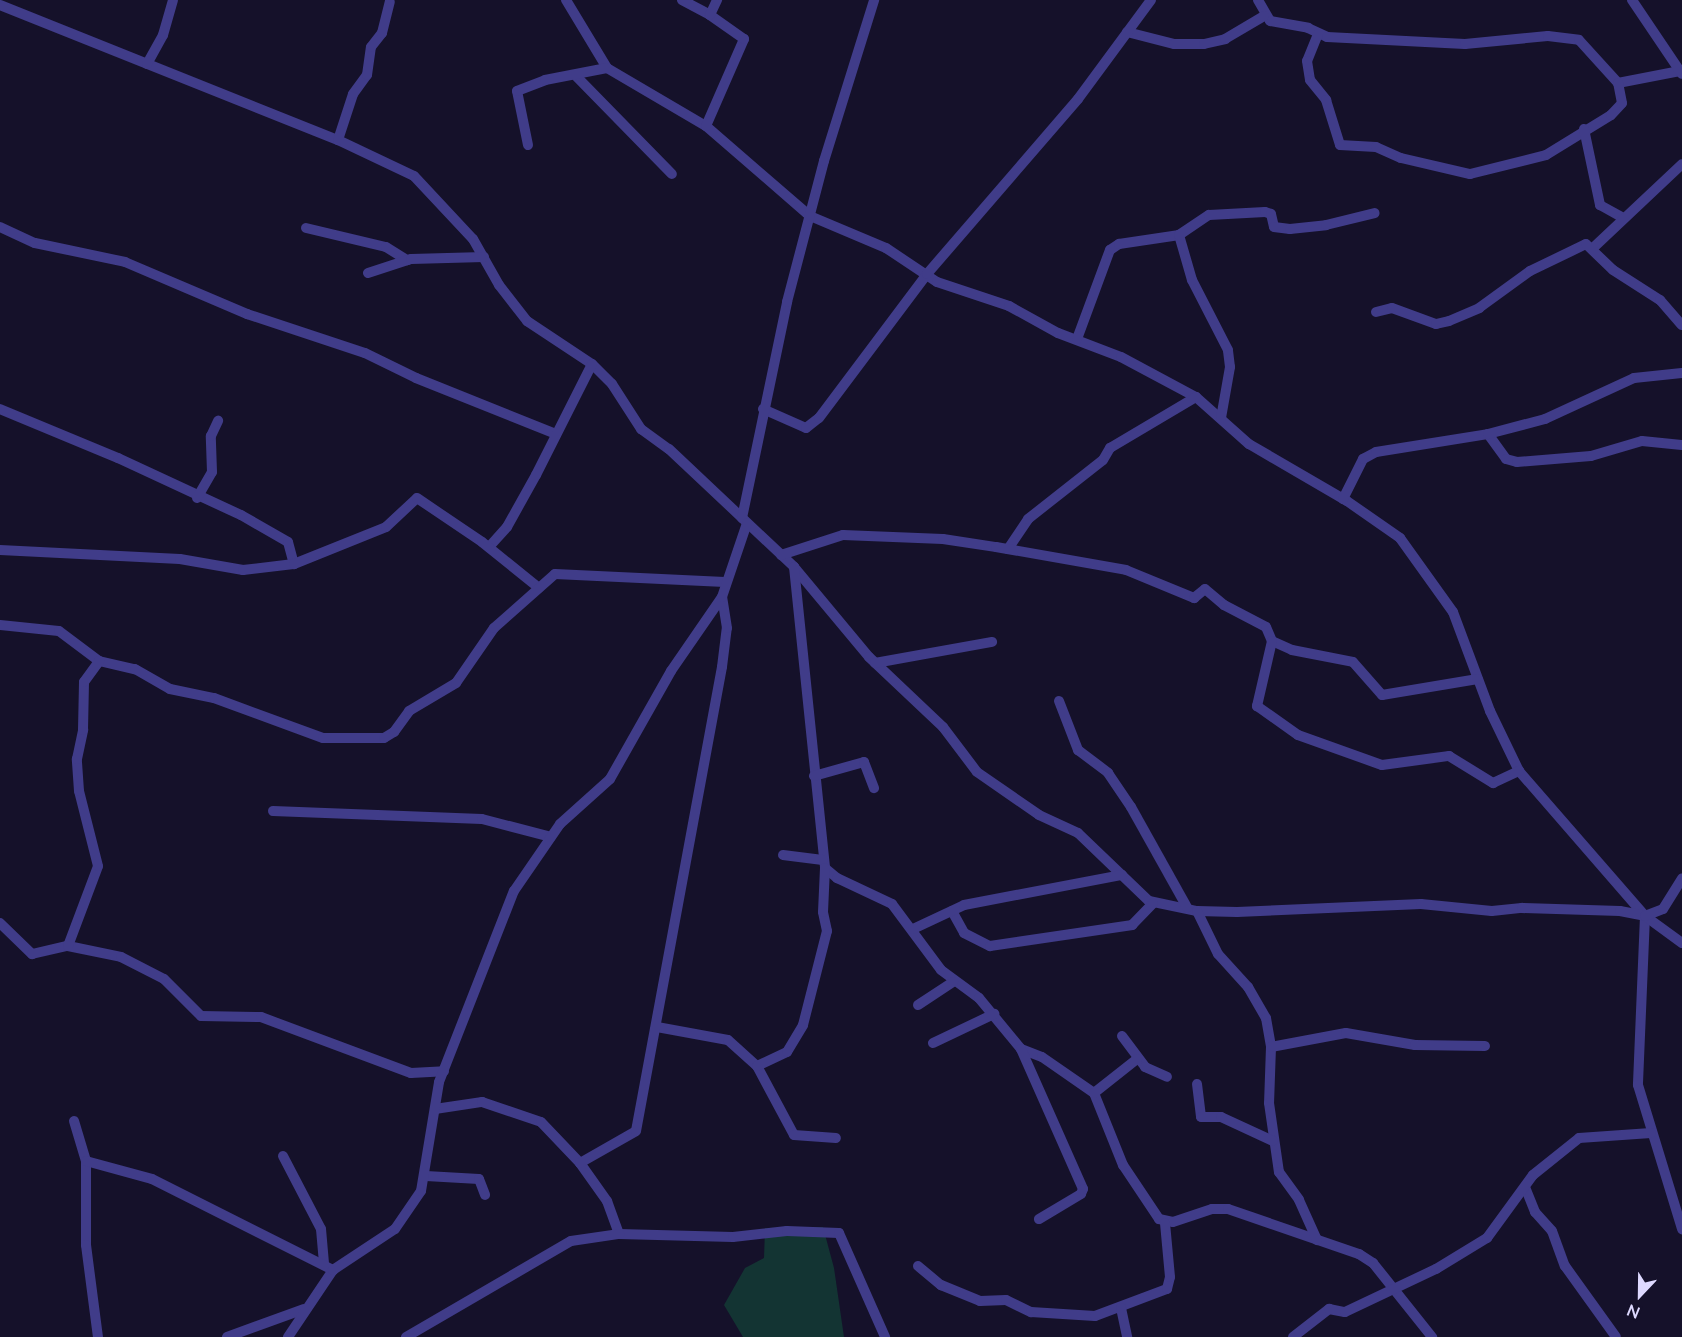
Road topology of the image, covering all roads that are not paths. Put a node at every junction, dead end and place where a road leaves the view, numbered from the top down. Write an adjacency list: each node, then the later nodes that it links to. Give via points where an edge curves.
1 (173, 0): 15 (street, via 163,35)
2 (681, 0): 11 (street)
3 (717, 0): 11 (street)
4 (874, 0): 27 (street)
5 (1151, 0): 13 (street)
6 (1258, 0): 12 (street)
7 (1632, 0): 17 (street)
8 (568, 1): 16 (street)
9 (390, 2): 22 (street, via 382,33 370,47 367,75 353,94)
10 (0, 5): 15 (street)
11 (710, 15): 20 (street, via 744,39)
12 (1264, 16): 13 (street, via 1225,39 1204,44 1174,44); 14 (street, via 1280,25 1308,28)
13 (1127, 32): 36 (street, via 1078,99)
14 (1318, 34): 19 (street, via 1465,44 1548,36 1579,40); 21 (street, via 1307,61 1310,80 1326,100 1340,146 1376,147 1401,158 1470,174 1546,155)
15 (147, 64): 22 (street)
16 (607, 68): 18 (street); 20 (street)
17 (1681, 72): 19 (street)
18 (576, 76): 23 (street, via 517,91); 25 (street)
19 (1617, 83): 21 (street, via 1622,103 1611,115)
20 (706, 126): 27 (street)
21 (1584, 129): 28 (street, via 1600,205)
22 (338, 140): 33 (street, via 414,176 448,208)
23 (528, 145)
24 (1682, 164): 28 (street)
25 (672, 174)
26 (1375, 213): 31 (street, via 1290,229 1274,227 1271,214 1265,212 1209,215)
27 (810, 216): 36 (street, via 886,248); 44 (street)
28 (1623, 218): 32 (street)
29 (0, 227): 47 (street, via 35,243 125,262 247,314 365,353 416,378)
30 (306, 228): 34 (street, via 386,247)
31 (1179, 235): 39 (street, via 1119,244 1110,250); 45 (street, via 1192,280 1228,350 1230,367)
32 (1593, 248): 37 (street, via 1586,244 1558,256 1479,308 1449,321 1436,324 1392,308); 38 (street, via 1613,270 1660,300)
33 (484, 257): 34 (street); 40 (street, via 527,321)
34 (407, 260): 35 (street)
35 (368, 273)
36 (927, 274): 39 (street, via 937,282 978,293); 44 (street, via 852,378 810,426 802,427)
37 (1376, 312)
38 (1682, 325)
39 (1077, 339): 42 (street)
40 (592, 364): 47 (street); 52 (street, via 612,384 640,429 669,449)
41 (1682, 373): 48 (street, via 1634,378 1545,419)
42 (1196, 397): 45 (street); 54 (street, via 1110,448 1103,460 1028,519)
43 (0, 409): 50 (street, via 118,458)
44 (763, 409): 52 (street)
45 (1221, 418): 51 (street, via 1249,444)
46 (218, 421): 50 (street, via 211,436 212,472)
47 (556, 434): 53 (street, via 507,527)
48 (1488, 434): 49 (street, via 1506,459 1517,462 1591,456 1642,441); 51 (street, via 1376,452 1363,459)
49 (1682, 444)
50 (197, 498): 57 (street, via 285,539)
51 (1343, 499): 67 (street, via 1400,538 1453,612)
52 (744, 520): 56 (street); 59 (street)
53 (489, 547): 57 (street, via 417,498 386,527); 60 (street)
54 (1008, 549): 56 (street, via 943,539 843,535); 63 (street, via 1126,570 1194,598 1205,589 1224,605 1266,627)
55 (0, 550): 57 (street, via 180,559 243,570)
56 (781, 555): 58 (street)
57 (294, 564)
58 (794, 567): 66 (street); 70 (street)
59 (725, 582): 60 (street, via 560,574 550,577); 61 (street)
60 (539, 588): 65 (street, via 494,628 456,682 409,711 394,732 384,738 323,738 214,698 170,689 135,669)
61 (722, 597): 73 (street, via 671,671 610,779); 89 (street, via 727,628 722,667)
62 (0, 625): 65 (street, via 59,631)
63 (1272, 641): 67 (street, via 1292,650 1353,662 1374,689 1386,695); 69 (street, via 1257,706 1298,735 1382,765 1449,756 1493,783)
64 (992, 642): 66 (street)
65 (99, 661): 85 (street, via 84,682 83,730 77,759 79,791 98,866)
66 (875, 663): 76 (street, via 943,727 977,772 1039,814 1078,833)
67 (1478, 679): 69 (street)
68 (1059, 701): 79 (street, via 1078,750 1108,773)
69 (1519, 771): 81 (street)
70 (814, 776): 71 (street, via 864,762); 75 (street)
71 (874, 788)
72 (273, 811): 73 (street, via 482,819)
73 (551, 837): 97 (street, via 514,891)
74 (783, 855): 75 (street)
75 (824, 864): 83 (street, via 837,878 892,904); 96 (street, via 822,912 827,931 803,1025 787,1052)
76 (1122, 875): 78 (street); 80 (street, via 985,900)
77 (1682, 879): 81 (street, via 1663,909)
78 (1153, 903): 79 (street); 80 (street, via 1132,925 990,946 964,933)
79 (1192, 909): 81 (street, via 1277,912 1421,904 1492,911 1591,909); 93 (street, via 1218,954 1260,1004)
80 (952, 911): 83 (street)
81 (1646, 916): 84 (street); 103 (street, via 1638,1085)
82 (0, 923): 85 (street, via 32,954)
83 (913, 928): 86 (street)
84 (1682, 943)
85 (68, 946): 97 (street, via 121,957 164,979 201,1016 261,1017 411,1073)
86 (952, 982): 87 (street); 88 (street, via 969,990)
87 (918, 1005)
88 (994, 1014): 91 (street); 94 (street)
89 (657, 1027): 96 (street, via 719,1036); 108 (street, via 636,1131)
90 (1122, 1036): 95 (street)
91 (933, 1043)
92 (1485, 1046): 93 (street, via 1415,1044 1346,1033)
93 (1271, 1047): 105 (street, via 1269,1103)
94 (1021, 1049): 100 (street, via 1042,1057); 112 (street, via 1083,1189 1081,1194)
95 (1137, 1059): 98 (street, via 1155,1074); 100 (street)
96 (757, 1066): 104 (street, via 794,1136)
97 (444, 1071): 101 (street)
98 (1167, 1077)
99 (1197, 1084): 105 (street, via 1201,1117 1221,1118)
100 (1094, 1093): 113 (street, via 1123,1165)
101 (435, 1108): 108 (street, via 482,1102 528,1117 550,1129); 109 (street)
102 (74, 1121): 107 (street)
103 (1651, 1133): 110 (street, via 1579,1138 1561,1149); 114 (street)
104 (836, 1138)
105 (1273, 1141): 116 (street, via 1280,1172 1299,1200)
106 (283, 1156): 118 (street, via 321,1228)
107 (86, 1161): 118 (street, via 147,1177); 123 (street, via 86,1245)
108 (580, 1163): 115 (street, via 607,1201)
109 (426, 1176): 111 (street, via 478,1179); 118 (street, via 410,1210 395,1229)
110 (1525, 1187): 119 (street, via 1487,1238); 130 (street, via 1535,1212 1552,1231 1565,1266)
111 (484, 1195)
112 (1039, 1219)
113 (1165, 1223): 116 (street, via 1228,1209); 120 (street, via 1170,1277 1167,1289)
114 (1682, 1229)
115 (619, 1234): 126 (street, via 571,1241); 127 (street, via 733,1237 833,1230 839,1233)
116 (1317, 1240): 119 (street, via 1373,1263)
117 (918, 1266): 120 (street, via 941,1285 966,1296 980,1301 1006,1300 1031,1312 1053,1311 1081,1317)
118 (328, 1267): 121 (street)
119 (1393, 1289): 122 (street, via 1345,1312 1329,1309); 129 (street)
120 (1121, 1308): 128 (street)
121 (304, 1309): 124 (street); 125 (street)
122 (1296, 1336)
123 (98, 1337)
124 (227, 1337)
125 (288, 1337)
126 (406, 1337)
127 (885, 1337)
128 (1127, 1337)
129 (1432, 1337)
130 (1616, 1337)

